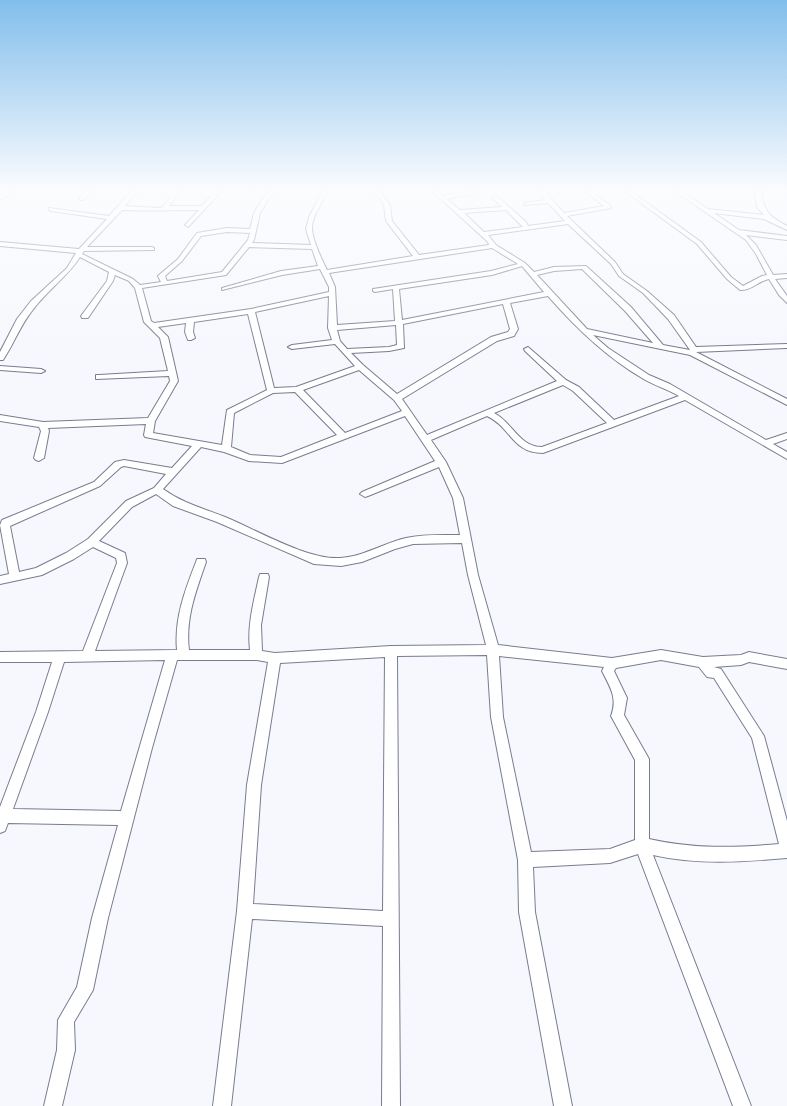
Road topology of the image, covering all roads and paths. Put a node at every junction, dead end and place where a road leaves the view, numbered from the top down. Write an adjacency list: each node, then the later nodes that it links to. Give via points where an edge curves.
1 (0, 244): 14 (street)
2 (87, 244): 14 (street)
3 (192, 244): 22 (street, via 161,276)
4 (248, 244): 10 (street)
5 (313, 244): 12 (street)
6 (407, 244): 15 (street)
7 (592, 244): 45 (street, via 621,275 671,317)
8 (700, 244): 21 (street, via 738,286 745,289)
9 (752, 244): 21 (street)
10 (246, 246): 12 (street); 22 (street, via 224,274)
11 (493, 246): 15 (street); 16 (street)
12 (314, 247): 17 (street)
13 (152, 249): 14 (street)
14 (80, 251): 18 (street); 39 (street, via 69,269 34,303)
15 (417, 257): 17 (street)
16 (523, 264): 19 (street); 24 (street, via 492,273)
17 (323, 269): 25 (street, via 281,273); 27 (street)
18 (112, 273): 23 (street); 32 (street)
19 (533, 274): 28 (street); 43 (street, via 584,267)
20 (787, 276): 21 (street)
21 (770, 277): 30 (street)
22 (165, 283): 23 (street)
23 (138, 287): 35 (street)
24 (396, 288): 26 (street); 34 (street)
25 (224, 289)
26 (375, 290)
27 (332, 293): 31 (street); 36 (street)
28 (551, 293): 29 (street); 37 (street)
29 (506, 301): 34 (street); 56 (street, via 514,329 511,334 489,342)
30 (787, 301)
31 (251, 311): 33 (street); 54 (street)
32 (86, 316)
33 (190, 320): 35 (street); 38 (street)
34 (398, 323): 36 (street); 40 (street, via 402,344 398,348)
35 (151, 326): 50 (street, via 164,337)
36 (332, 328): 40 (street)
37 (584, 331): 43 (street); 55 (street, via 613,356)
38 (191, 338)
39 (4, 346): 46 (street)
40 (340, 346): 42 (street); 47 (street)
41 (787, 346): 45 (street)
42 (292, 348)
43 (662, 348): 45 (street)
44 (528, 349): 52 (street)
45 (693, 351): 57 (street)
46 (0, 358)
47 (360, 367): 53 (street); 56 (street)
48 (0, 368): 49 (street)
49 (41, 371)
50 (173, 373): 51 (street); 61 (street, via 174,381)
51 (99, 377)
52 (564, 382): 59 (street); 62 (street)
53 (297, 389): 54 (street); 64 (street)
54 (272, 391): 69 (street, via 230,412)
55 (685, 397): 62 (street); 67 (street)
56 (397, 398): 58 (street)
57 (787, 402)
58 (407, 412): 64 (street); 66 (street)
59 (487, 413): 62 (street, via 498,418 526,448 534,451); 66 (street)
60 (0, 418): 63 (street)
61 (151, 421): 63 (street); 68 (street, via 149,436)
62 (612, 423)
63 (43, 425): 71 (street)
64 (343, 436): 69 (street, via 282,460 249,458)
65 (787, 436): 67 (street)
66 (425, 439): 72 (street)
67 (765, 443): 70 (street)
68 (198, 444): 69 (street); 73 (street)
69 (226, 449)
70 (787, 456)
71 (39, 458)
72 (441, 462): 75 (street); 76 (street, via 458,498)
73 (175, 471): 74 (street); 79 (street, via 118,464 97,483 6,523)
74 (157, 490): 76 (street, via 176,502 314,560 330,563 351,562 404,542); 77 (street, via 129,504)
75 (365, 494)
76 (467, 539): 82 (street)
77 (92, 542): 79 (street, via 38,572); 86 (street, via 121,556 122,563)
78 (201, 562): 84 (street, via 182,614)
79 (15, 577): 81 (street)
80 (264, 577): 85 (street, via 255,623)
81 (0, 580)
82 (493, 650): 83 (street); 91 (street); 97 (street, via 498,717)
83 (390, 651): 89 (street); 99 (street)
84 (178, 655): 85 (street); 86 (street); 93 (street)
85 (257, 655): 89 (street)
86 (87, 656): 88 (street)
87 (0, 657): 88 (street)
88 (59, 657): 94 (street)
89 (274, 658): 98 (street, via 254,785)
90 (703, 662): 91 (street, via 661,655); 92 (street, via 749,657); 96 (street, via 711,673 717,673 758,736)
91 (612, 663): 95 (street, via 608,671 621,694 618,716 642,759)
92 (787, 664)
93 (127, 818): 94 (street); 100 (street, via 85,990 66,1020 65,1059)
94 (2, 821)
95 (642, 845): 96 (street, via 678,853 739,855); 97 (street, via 610,856); 104 (street)
96 (787, 850)
97 (525, 860): 103 (street, via 527,912)
98 (245, 911): 99 (street); 101 (street)
99 (391, 920): 102 (street)
100 (53, 1106)
101 (222, 1106)
102 (391, 1106)
103 (562, 1106)
104 (742, 1106)

